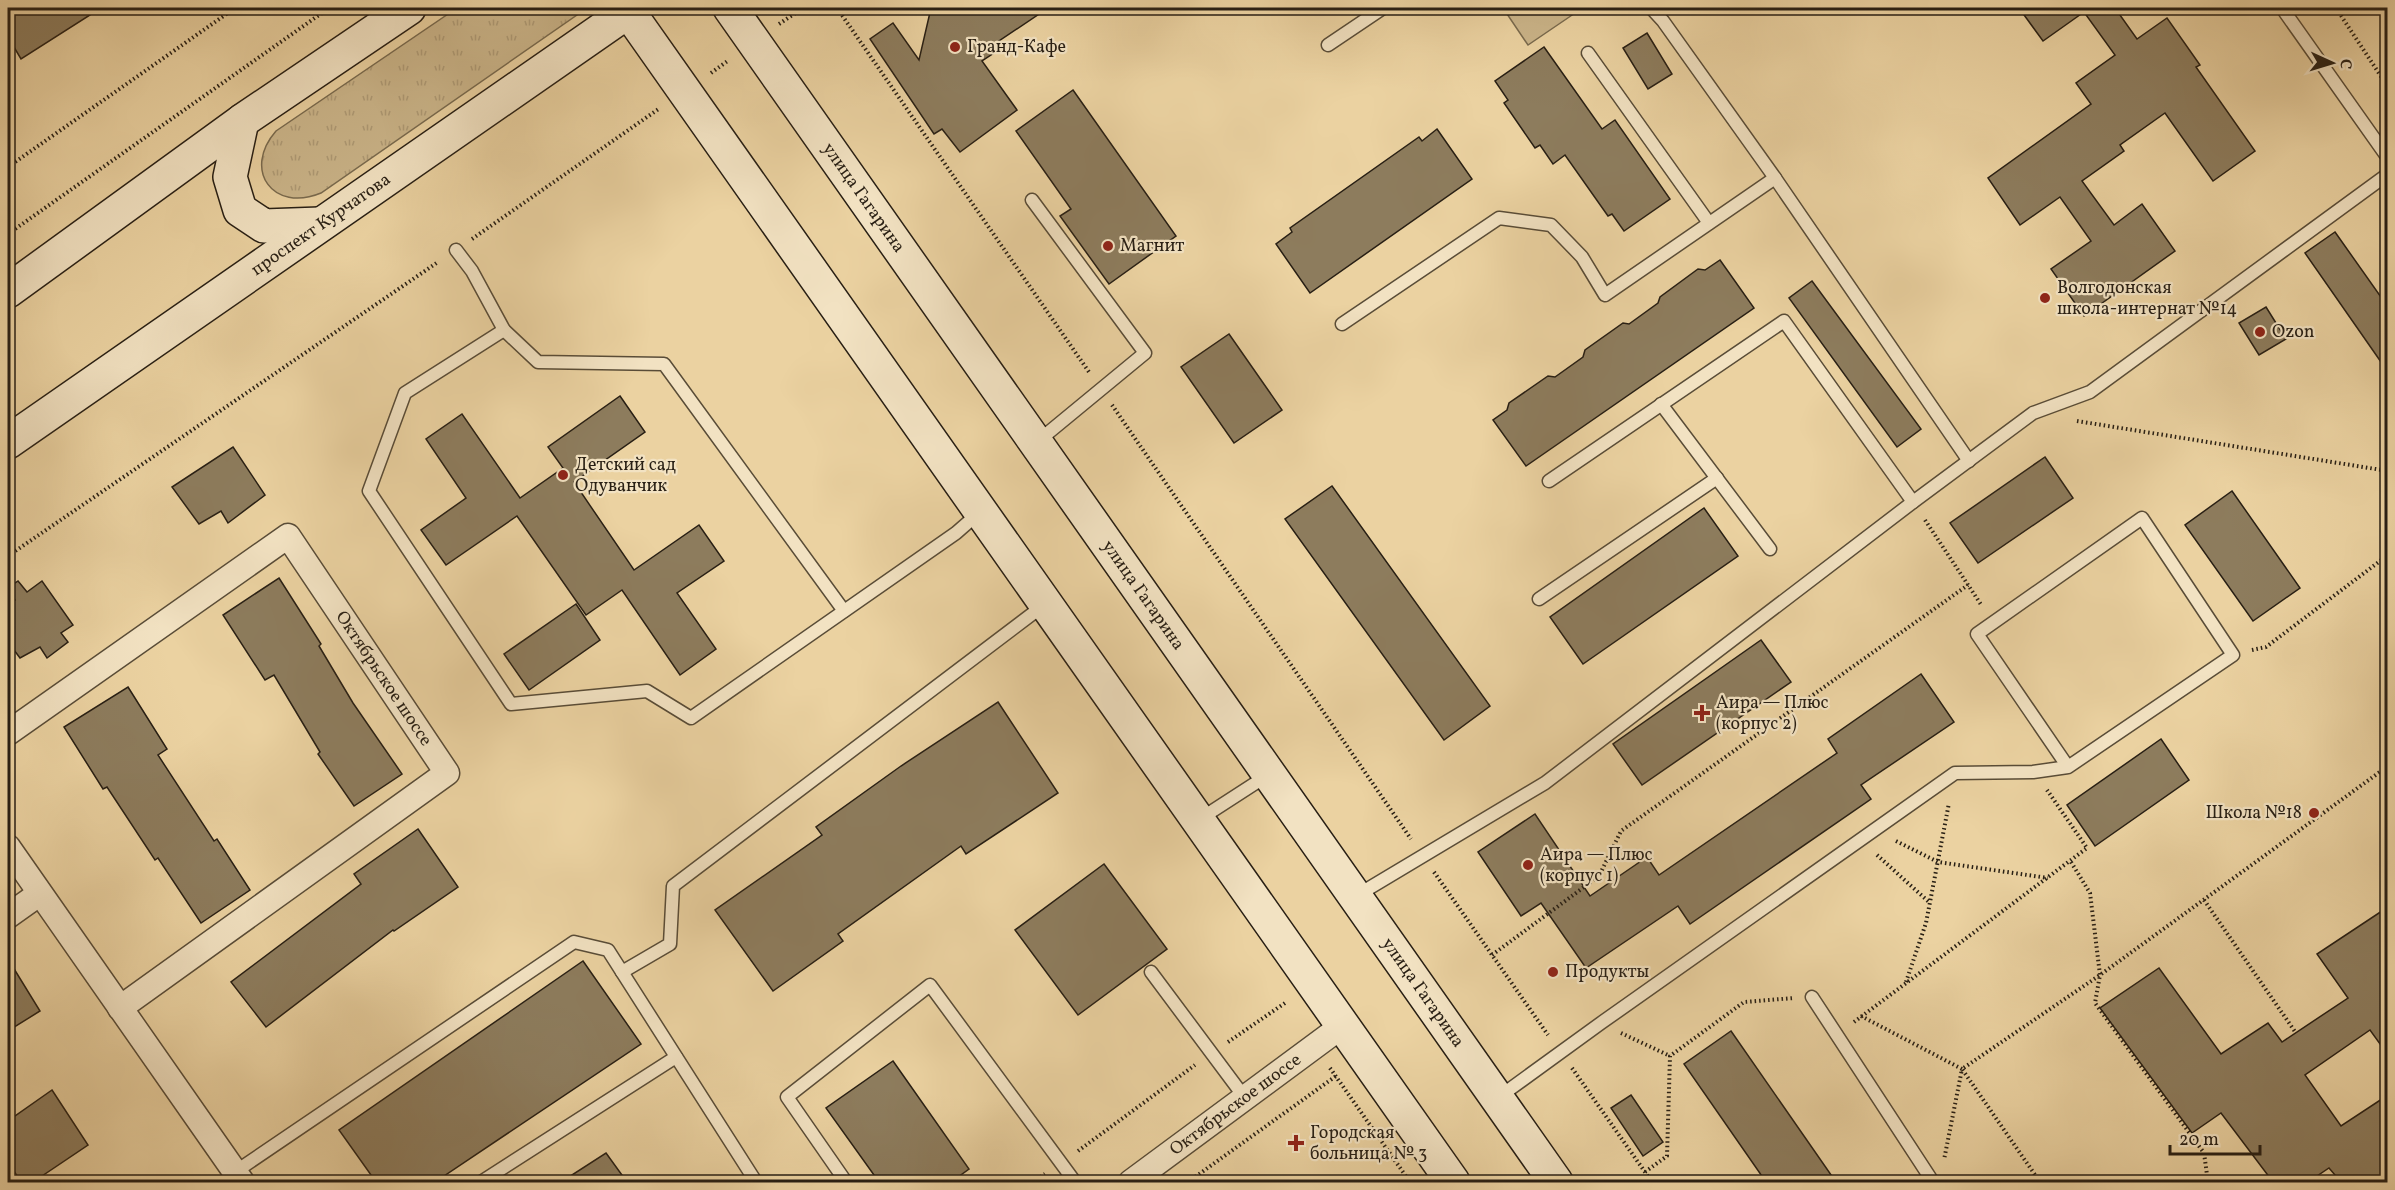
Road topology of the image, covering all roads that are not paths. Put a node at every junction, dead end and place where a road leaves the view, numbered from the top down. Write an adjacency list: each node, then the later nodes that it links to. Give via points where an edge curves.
1 (409, 8): 9 (street)
2 (730, 8): 22 (street, улица Гагарина)
3 (1383, 8): 7 (lane)
4 (1651, 8): 12 (lane)
5 (2282, 8): 10 (lane)
6 (631, 9): 15 (street, проспект Курчатова); 27 (street, via 684,91)
7 (1328, 45)
8 (1588, 53): 14 (lane)
9 (242, 122): 15 (street, via 230,177 240,210 264,226); 17 (street)
10 (2388, 158)
11 (2388, 174): 23 (lane, via 2090,392 2033,413)
12 (1775, 178): 14 (lane); 23 (lane)
13 (1032, 200): 22 (lane, via 1145,353)
14 (1709, 223): 18 (lane, via 1605,295 1582,257 1551,225 1499,218)
15 (320, 224): 21 (street, проспект Курчатова)
16 (456, 250): 19 (lane)
17 (8, 291)
18 (1342, 324)
19 (504, 330): 31 (lane, via 537,362 664,364); 31 (lane, via 405,393 369,491 511,704 647,691 691,718)
20 (1661, 404): 24 (lane); 25 (lane); 26 (lane, via 1784,321)
21 (8, 442)
22 (1036, 442): 34 (street, улица Гагарина)
23 (1969, 461): 26 (lane)
24 (1717, 478): 28 (lane); 29 (lane)
25 (1549, 481)
26 (1913, 502): 38 (lane, via 1545,783)
27 (981, 512): 30 (street); 31 (lane)
28 (1770, 549)
29 (1539, 599)
30 (1045, 604): 35 (street); 40 (lane, via 673,886 669,944)
31 (844, 611)
32 (8, 733): 43 (street, Октябрьское шоссе, via 288,536 447,773)
33 (2068, 767): 33 (lane, via 2234,654 2142,518 1977,634); 47 (lane, via 2033,772 1955,773)
34 (1269, 774): 35 (lane); 38 (street, улица Гагарина)
35 (1198, 821): 44 (street)
36 (8, 848): 37 (street)
37 (39, 894): 39 (street); 43 (street)
38 (1355, 896): 47 (street, улица Гагарина)
39 (8, 916)
40 (622, 972): 45 (lane); 48 (lane, via 608,950 574,942)
41 (1151, 972): 46 (lane)
42 (1812, 997): 56 (lane)
43 (120, 1008): 48 (street)
44 (1342, 1026): 46 (street, Октябрьское шоссе); 54 (street)
45 (676, 1057): 49 (lane); 50 (lane)
46 (1245, 1098): 53 (street, Октябрьское шоссе)
47 (1498, 1098): 55 (street, улица Гагарина)
48 (239, 1177)
49 (481, 1182)
50 (756, 1182)
51 (846, 1182): 52 (lane, via 787,1097 930,985)
52 (1075, 1182)
53 (1131, 1182)
54 (1453, 1182)
55 (1556, 1182)
56 (1933, 1182)

